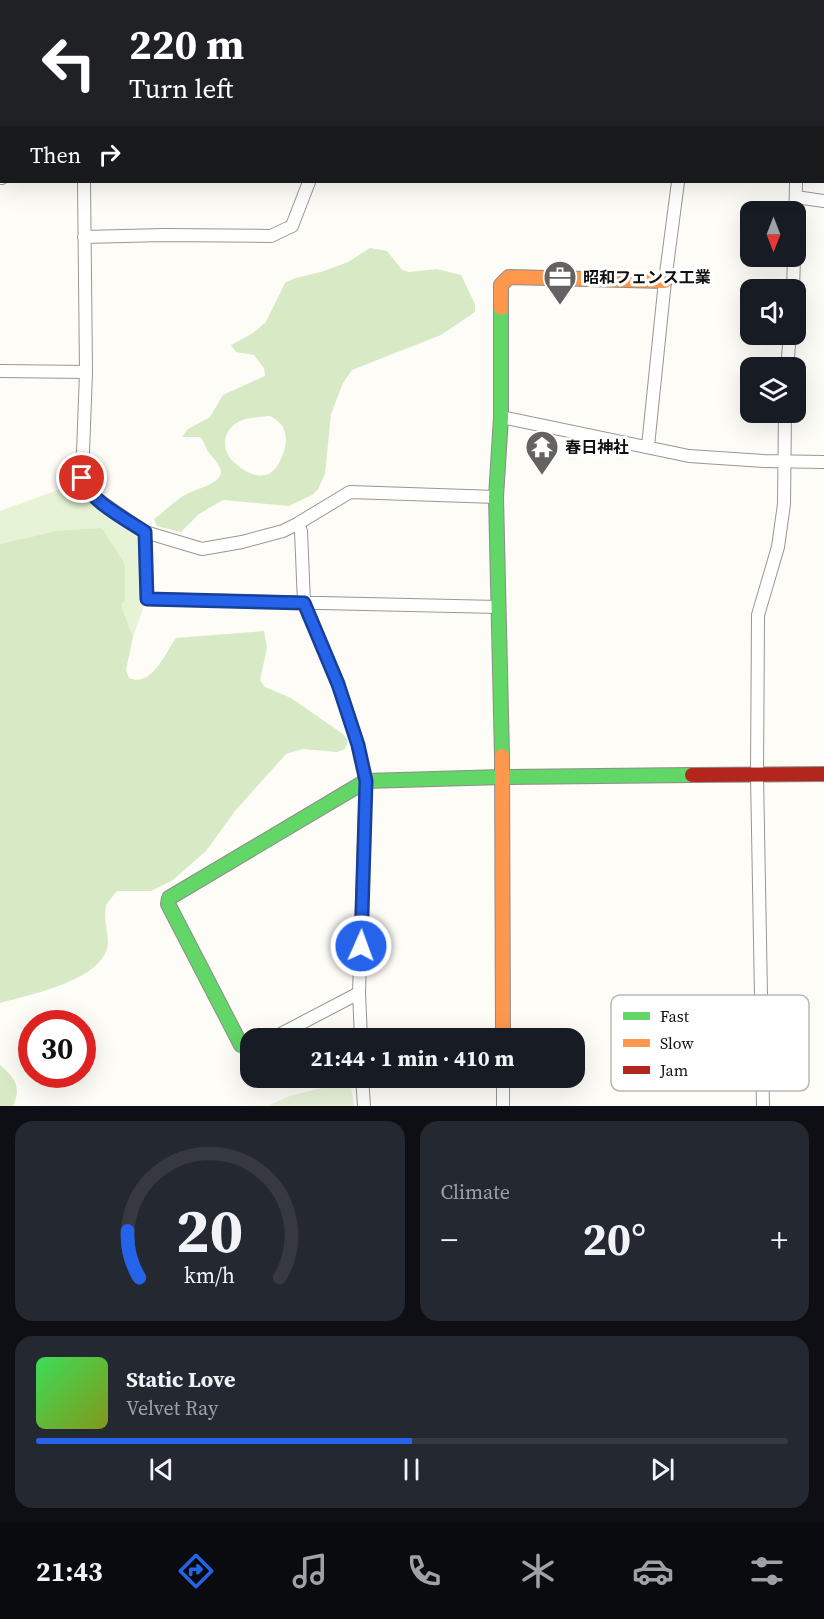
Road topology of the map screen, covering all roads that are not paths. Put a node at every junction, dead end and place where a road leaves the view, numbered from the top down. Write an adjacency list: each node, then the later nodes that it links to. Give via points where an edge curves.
1 (84, 183): 8 (street)
2 (309, 183): 8 (street, via 292,226 271,236)
3 (678, 183): 9 (street)
4 (796, 183): 5 (street)
5 (796, 197): 6 (street); 7 (street)
6 (796, 201)
7 (824, 201)
8 (84, 237): 11 (street)
9 (665, 281): 12 (street, via 506,279 500,291); 14 (street)
10 (0, 371): 11 (street)
11 (86, 372): 19 (street, via 84,486)
12 (501, 417): 14 (street); 17 (street)
13 (785, 423): 15 (street)
14 (648, 446): 15 (street, via 689,456)
15 (784, 460): 16 (street); 23 (street, via 784,504 778,546 758,615)
16 (824, 462)
17 (496, 497): 18 (street, via 350,492); 21 (street)
18 (297, 524): 19 (street, via 242,542 202,549); 20 (street, via 301,531)
19 (145, 532): 20 (street, via 147,599)
20 (304, 603): 21 (street); 25 (street, via 338,684)
21 (498, 607): 24 (street)
22 (824, 774): 23 (street)
23 (757, 775): 24 (street); 27 (street)
24 (502, 777): 25 (street); 30 (street)
25 (366, 781): 26 (street); 31 (street, via 169,898 168,904)
26 (359, 993): 28 (street); 29 (street)
27 (761, 995)
28 (292, 1028)
29 (361, 1028)
30 (503, 1028)
31 (240, 1043)
32 (363, 1088): 35 (street)
33 (503, 1088): 36 (street)
34 (763, 1091): 37 (street)
35 (364, 1106)
36 (503, 1106)
37 (763, 1106)

